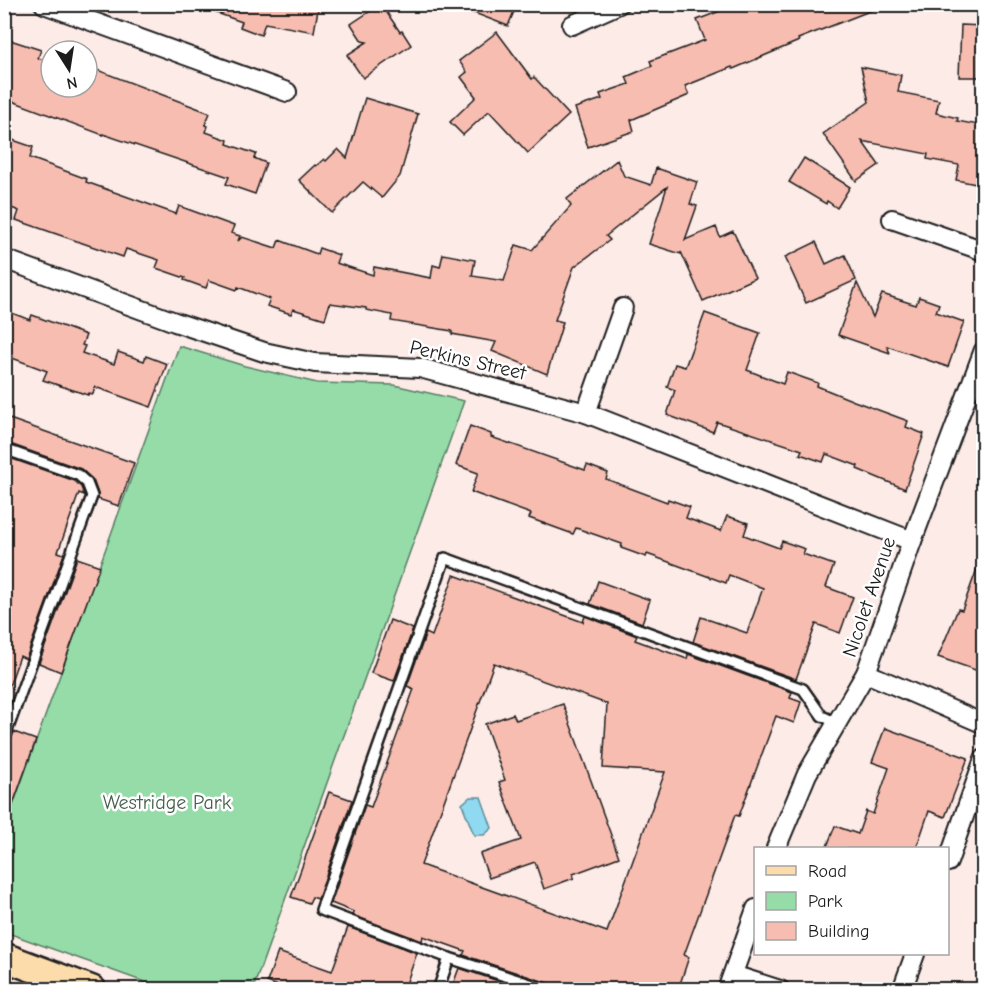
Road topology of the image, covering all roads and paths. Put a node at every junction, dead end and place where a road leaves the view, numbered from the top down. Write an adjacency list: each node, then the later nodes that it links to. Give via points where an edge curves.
1 (44, 4): 4 (street)
2 (619, 4): 3 (street)
3 (572, 24)
4 (287, 92)
5 (892, 219): 6 (street)
6 (984, 251)
7 (4, 259): 10 (street, Perkins Street, via 264,352 315,363 420,368)
8 (623, 308): 10 (street)
9 (984, 350): 12 (street, Nicolet Avenue)
10 (585, 413): 12 (street, Perkins Street)
11 (4, 449): 16 (lane, via 78,475 87,483 92,496)
12 (912, 541): 13 (street, Nicolet Avenue)
13 (866, 673): 14 (street, Nicolet Avenue); 15 (street)
14 (837, 723): 18 (street, Nicolet Avenue, via 807,774); 23 (lane, via 822,716 803,689 445,558 321,910)
15 (984, 724)
16 (4, 739)
17 (984, 759): 19 (street)
18 (777, 847)
19 (949, 859)
20 (754, 915): 24 (street)
21 (915, 955): 25 (street)
22 (4, 957): 26 (main road)
23 (449, 958): 27 (lane); 28 (lane)
24 (730, 982): 29 (street)
25 (904, 989)
26 (92, 990)
27 (438, 990)
28 (549, 990)
29 (780, 990)

